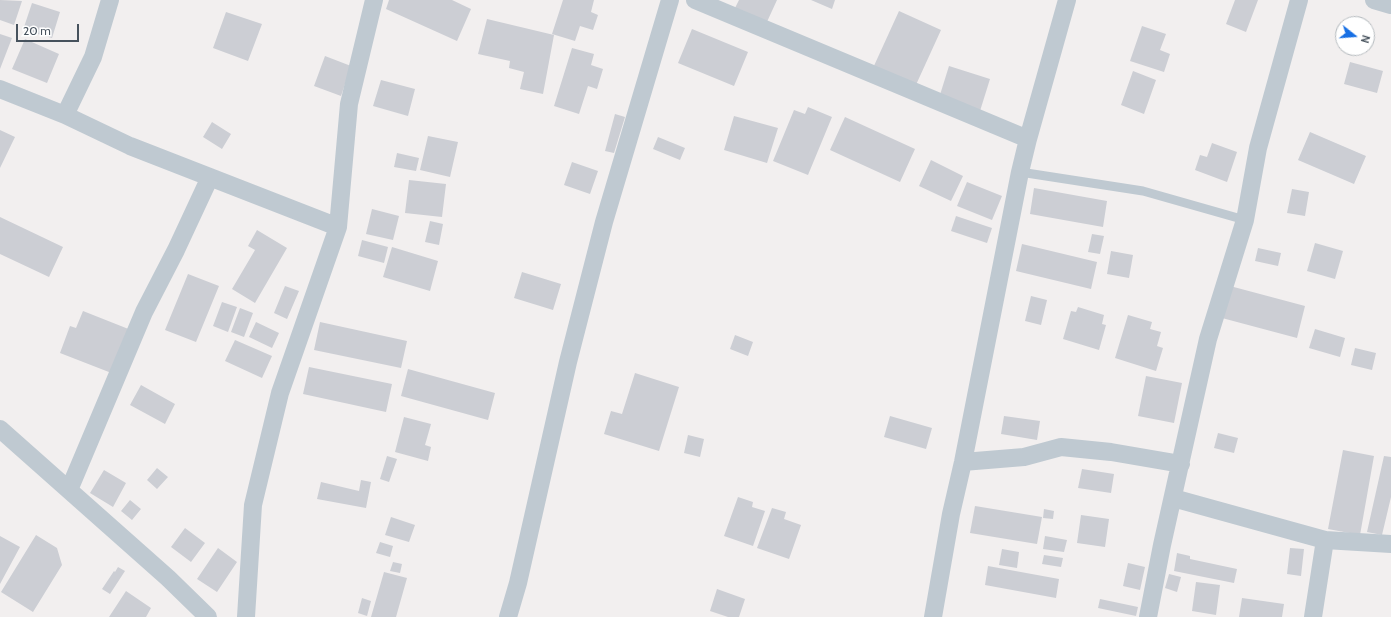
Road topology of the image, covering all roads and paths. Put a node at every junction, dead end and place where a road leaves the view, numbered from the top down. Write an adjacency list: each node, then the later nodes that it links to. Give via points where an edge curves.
1 (110, 0): 10 (street, via 92,57)
2 (374, 0): 15 (street, via 349,104)
3 (670, 0): 25 (street, via 604,222)
4 (695, 0): 11 (street)
5 (1067, 0): 11 (street)
6 (1299, 0): 14 (street, via 1258,148)
7 (1374, 0): 8 (street)
8 (1391, 5)
9 (0, 89): 10 (street)
10 (66, 116): 13 (street, via 130,146)
11 (1028, 139): 12 (street)
12 (1020, 172): 14 (lane, via 1143,191); 17 (street)
13 (210, 177): 15 (street); 19 (street, via 144,312)
14 (1245, 220): 18 (street, via 1208,339)
15 (338, 227): 24 (street, via 280,393 253,505)
16 (0, 429): 19 (street)
17 (963, 462): 18 (street, via 1024,457 1061,448 1110,452); 26 (street)
18 (1181, 464): 20 (street)
19 (69, 490): 23 (street)
20 (1173, 498): 21 (street); 27 (street)
21 (1325, 540): 22 (street); 28 (street)
22 (1391, 544)
23 (208, 617)
24 (246, 617)
25 (508, 617)
26 (933, 617)
27 (1148, 617)
28 (1313, 617)

